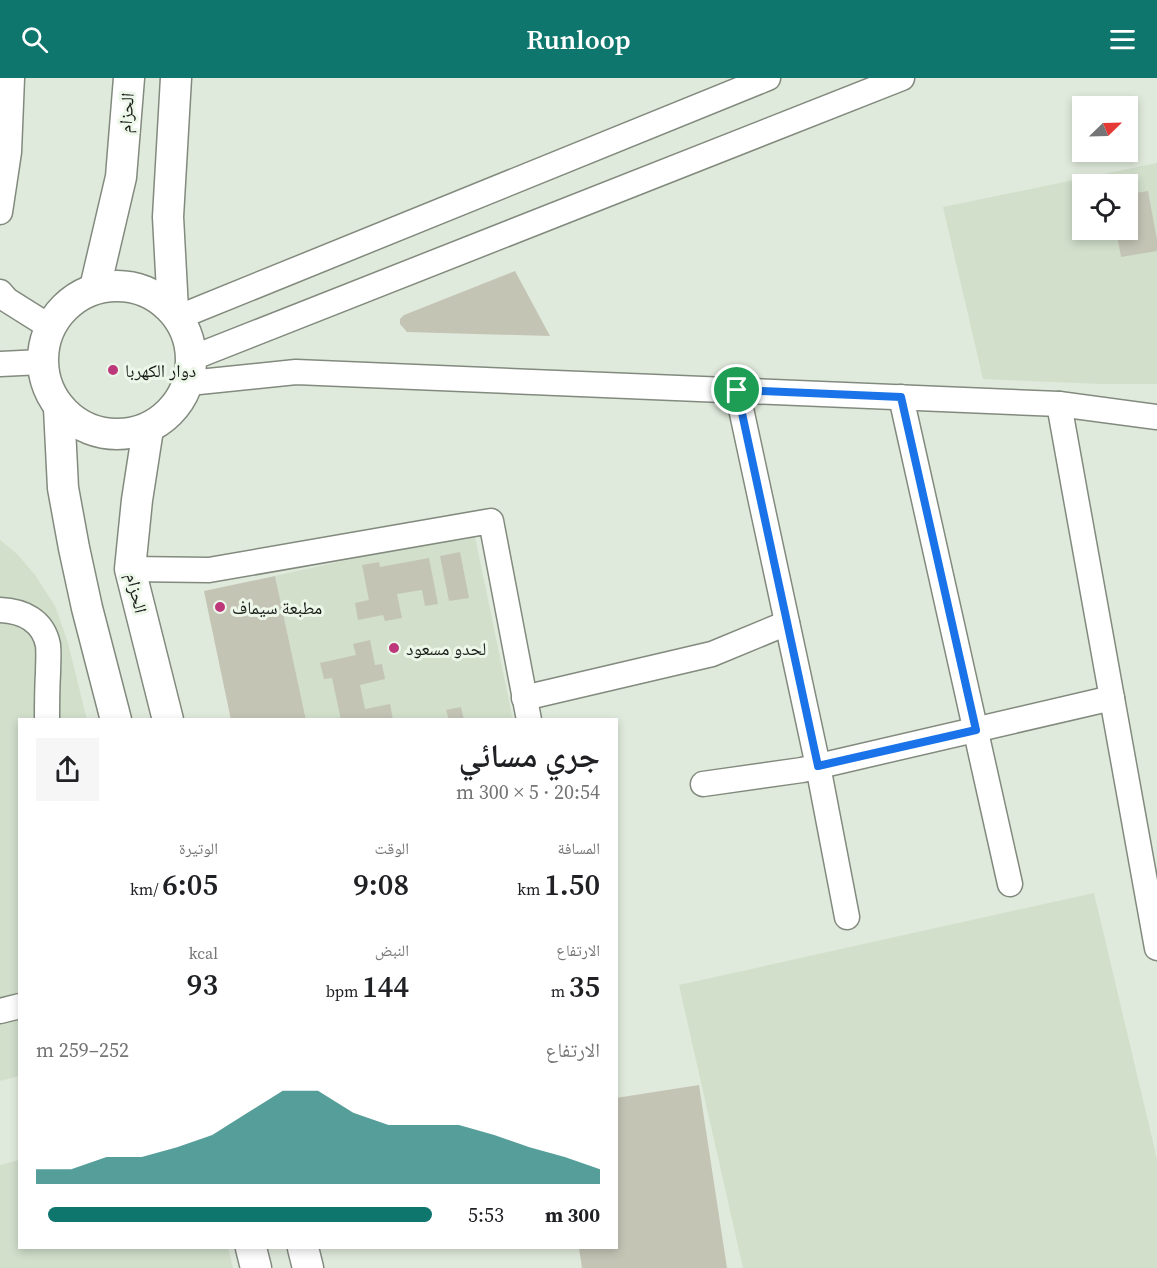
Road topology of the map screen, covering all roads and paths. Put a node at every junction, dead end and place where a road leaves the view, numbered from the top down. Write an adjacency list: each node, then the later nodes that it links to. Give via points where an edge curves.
1 (12, 78): 6 (street, via 9,152)
2 (129, 78): 7 (main road, الحزام, via 121,177)
3 (176, 78): 9 (main road, via 168,217)
4 (768, 78): 9 (street)
5 (902, 78): 13 (street, via 590,201)
6 (0, 212)
7 (95, 288): 9 (main road, via 137,288 157,296); 10 (main road, via 76,297)
8 (0, 292): 10 (street)
9 (176, 314): 13 (main road, via 189,336)
10 (50, 327): 11 (main road)
11 (42, 362): 12 (street); 17 (main road)
12 (0, 364)
13 (191, 371): 14 (street); 19 (main road, via 173,411)
14 (737, 390): 15 (street); 22 (street)
15 (901, 397): 16 (street); 28 (street)
16 (1059, 404): 18 (street); 23 (street)
17 (59, 408): 19 (main road, via 78,424 100,433 125,435); 26 (main road, via 64,498)
18 (1157, 417)
19 (148, 429): 20 (main road, الحزام)
20 (130, 569): 24 (street, via 209,570 491,522); 27 (main road, الحزام)
21 (0, 610): 25 (street, via 27,615 44,634 48,646)
22 (787, 623): 24 (street, via 712,654); 29 (street)
23 (1112, 698): 28 (street); 33 (street)
24 (526, 709)
25 (47, 718)
26 (115, 718)
27 (167, 718)
28 (976, 730): 29 (street); 31 (street)
29 (818, 766): 30 (street); 32 (street)
30 (703, 784)
31 (1010, 884)
32 (847, 918)
33 (1157, 948)
34 (18, 1006): 35 (street)
35 (0, 1011)
36 (251, 1249): 38 (main road)
37 (303, 1249): 39 (main road)
38 (256, 1268)
39 (308, 1268)

